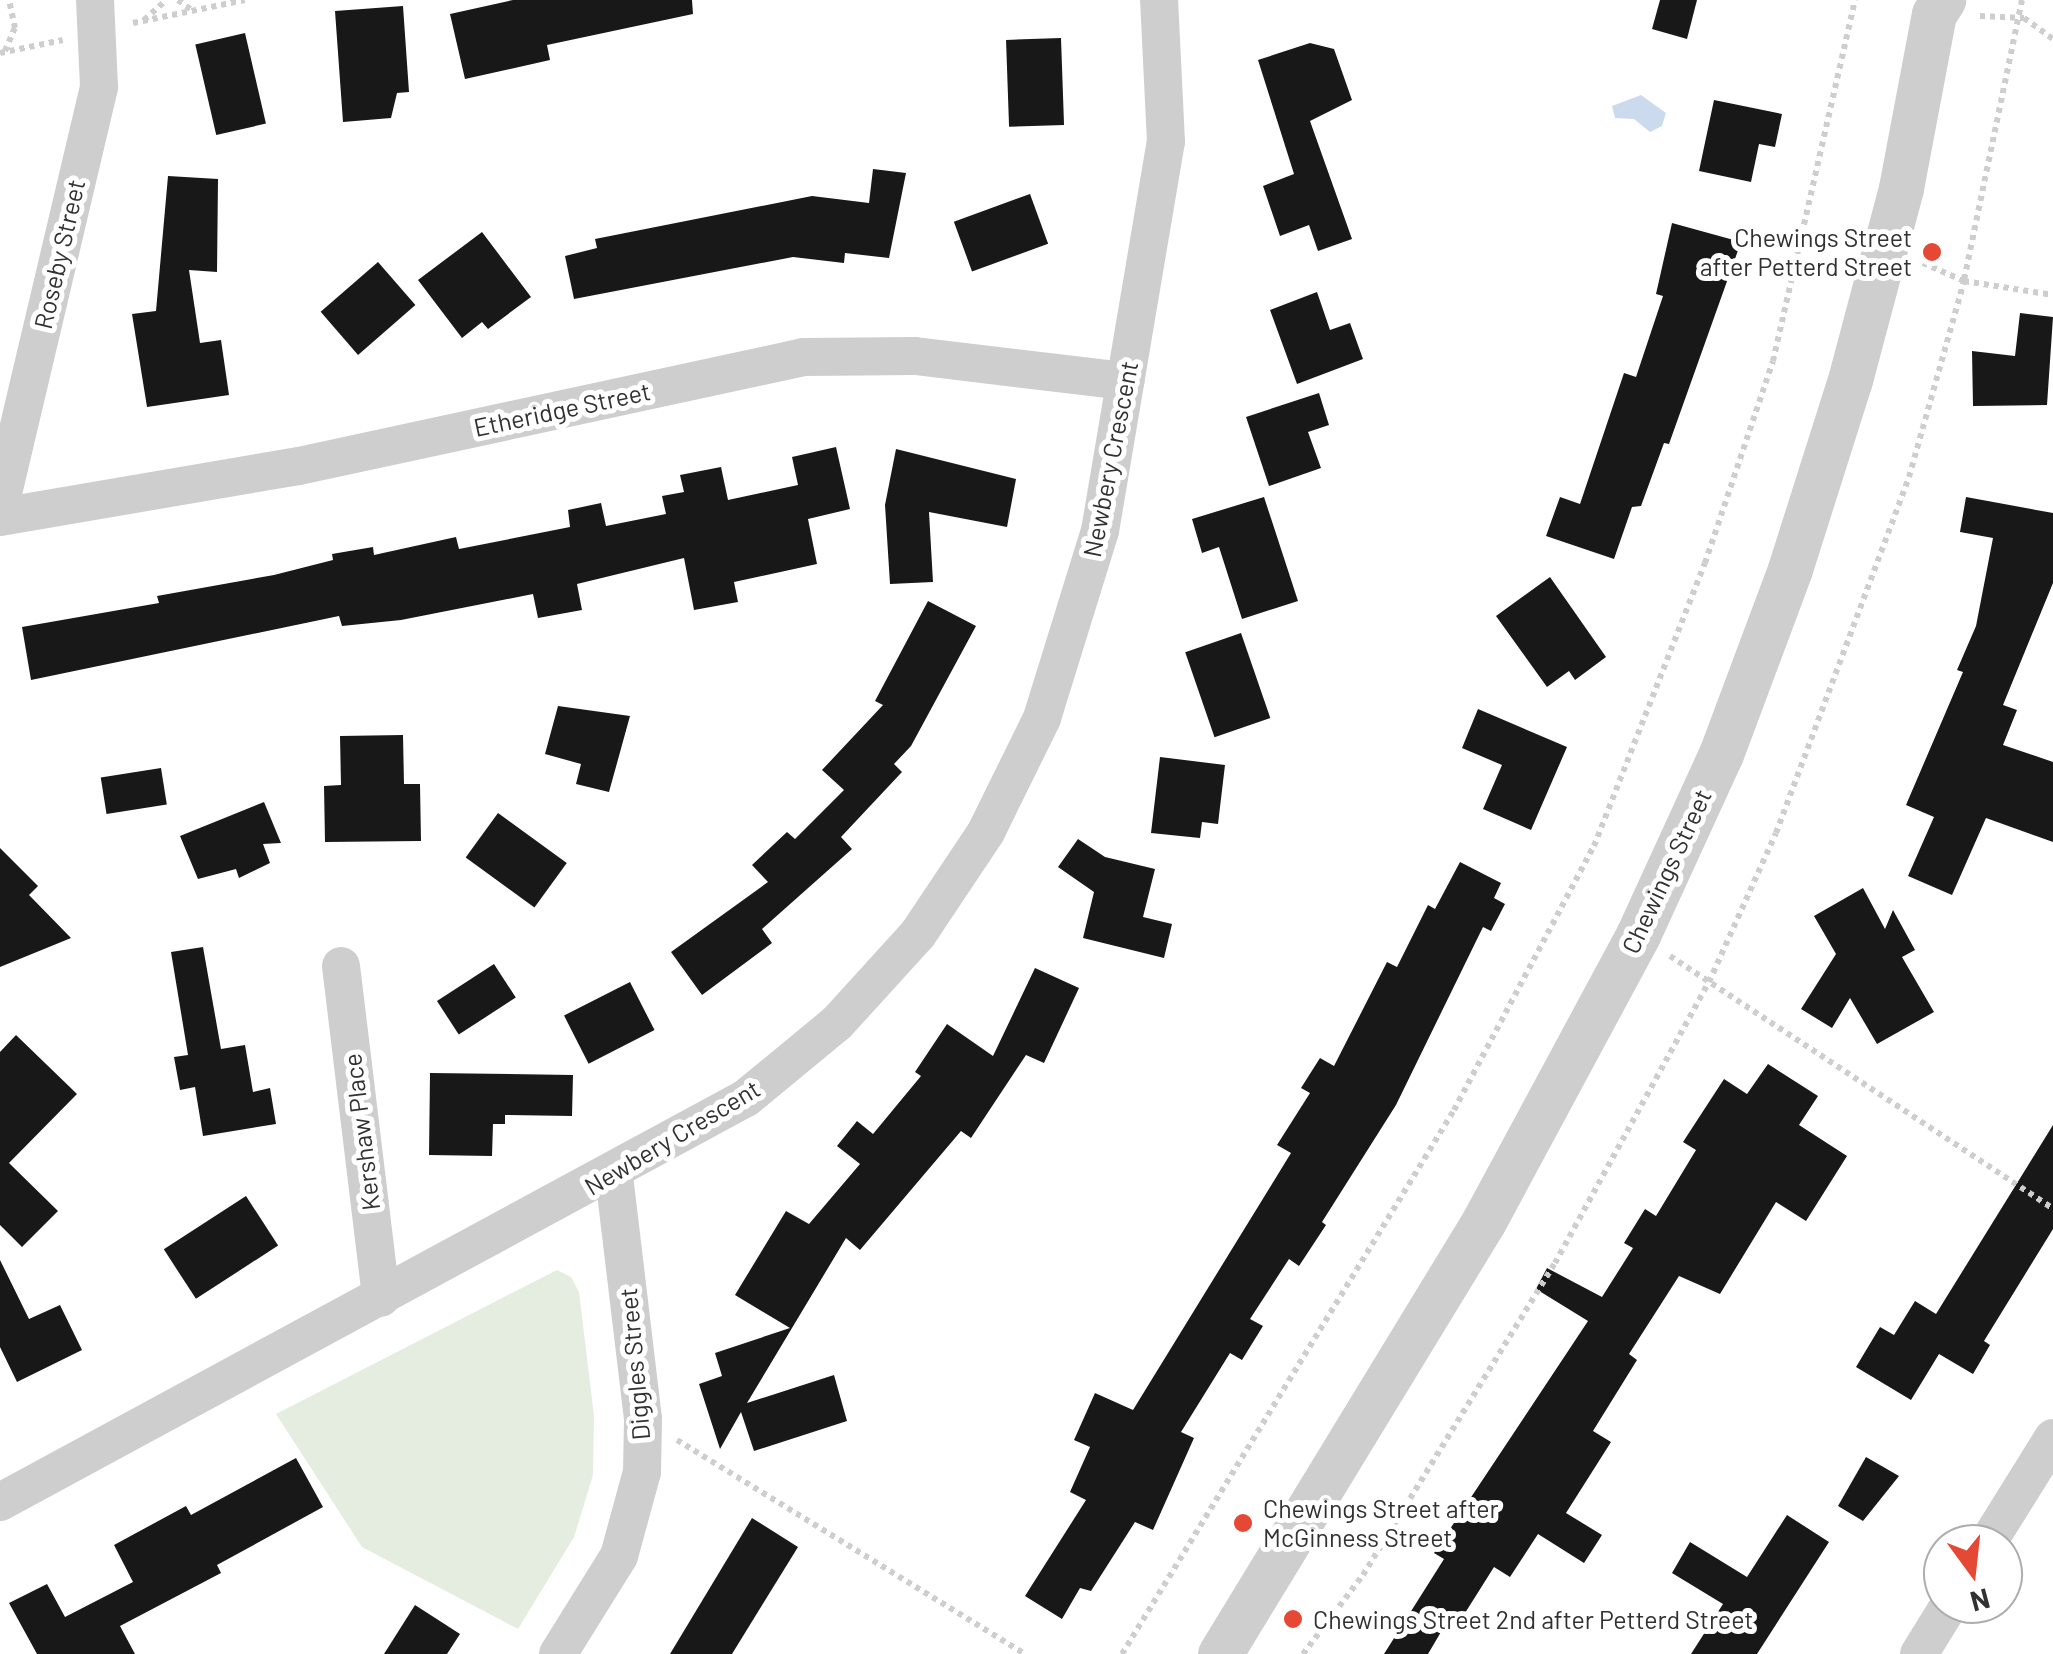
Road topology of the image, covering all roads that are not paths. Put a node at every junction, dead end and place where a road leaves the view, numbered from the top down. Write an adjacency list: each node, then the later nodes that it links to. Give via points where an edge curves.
1 (95, 0): 5 (street, Roseby Street, via 98,87)
2 (1159, 0): 4 (street, Newbery Crescent, via 1166,142)
3 (1936, 4): 15 (street, Chewings Street, via 1901,188 1790,570 1720,754 1638,935 1484,1221)
4 (1126, 382): 6 (street, Etheridge Street, via 915,356 804,357 299,466); 8 (street, Newbery Crescent, via 1100,531 1065,658 986,832 918,934 837,1023 746,1098)
5 (0, 506)
6 (0, 517)
7 (341, 966): 9 (street, Kershaw Place)
8 (614, 1174): 9 (street, Newbery Crescent); 14 (street, Diggles Street, via 644,1419 642,1472 630,1530)
9 (380, 1298): 11 (street, Newbery Crescent)
10 (2053, 1438): 12 (street)
11 (0, 1502)
12 (2000, 1524)
13 (1938, 1624): 16 (street)
14 (558, 1654)
15 (1220, 1654)
16 (1920, 1654)

